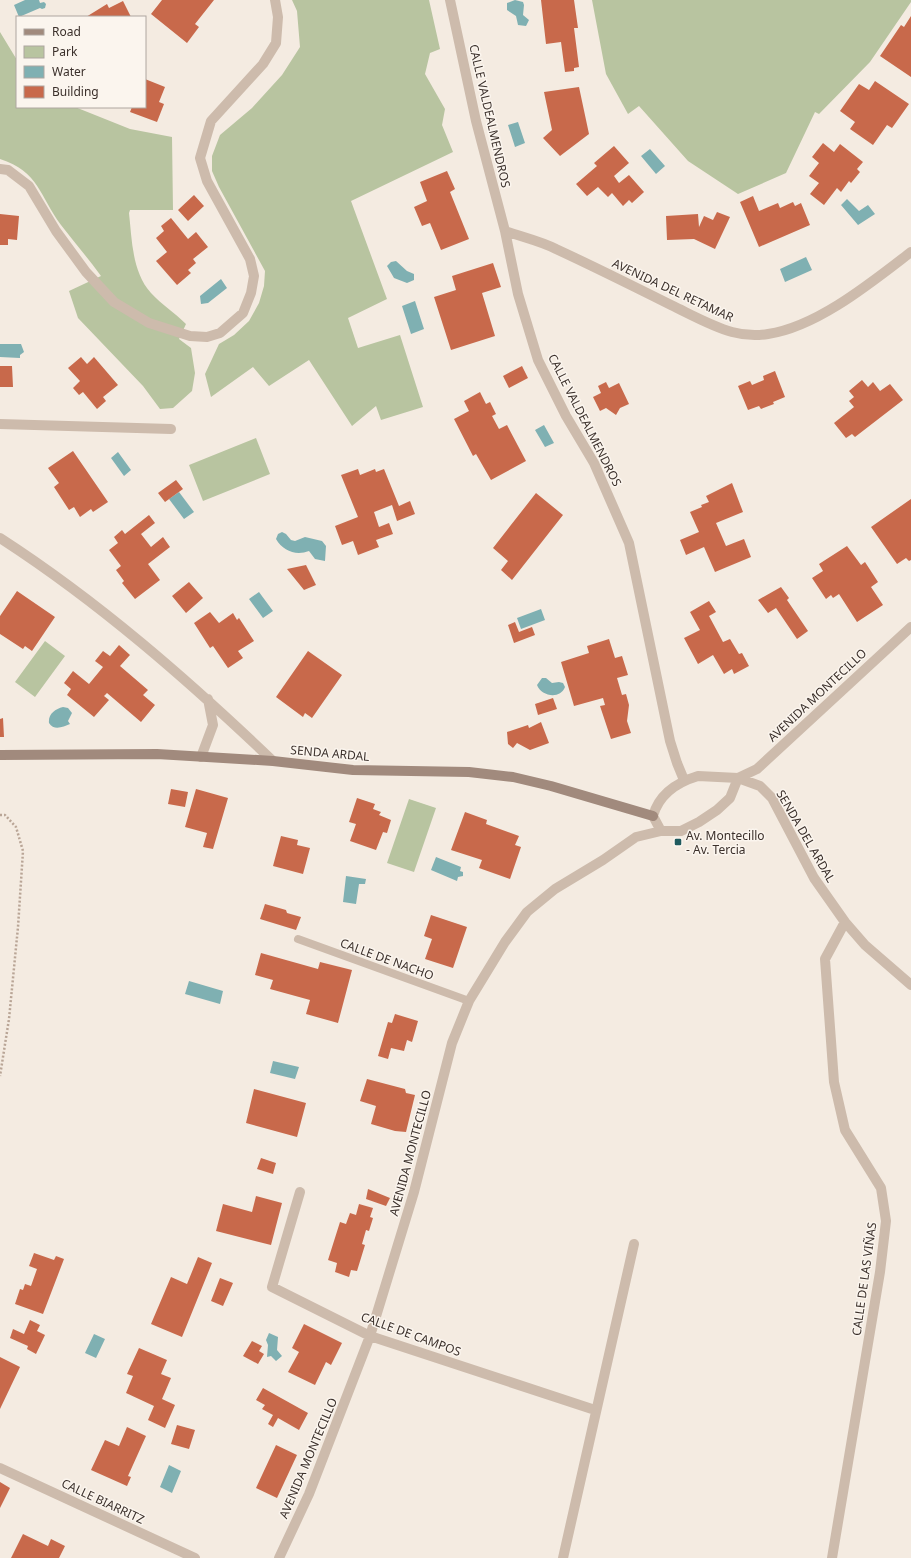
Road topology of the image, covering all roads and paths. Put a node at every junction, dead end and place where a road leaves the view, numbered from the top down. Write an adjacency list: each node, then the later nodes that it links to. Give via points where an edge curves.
1 (275, 0): 3 (street, via 278,17 276,43 263,64 211,121 200,158 207,181 250,259 254,276 243,313 220,333 208,337 190,336 149,323 114,302 86,272 52,225 29,186 8,170)
2 (450, 0): 4 (street, CALLE VALDEALMENDROS, via 476,121)
3 (0, 169)
4 (505, 231): 5 (street, AVENIDA DEL RETAMAR, via 555,248 705,321 732,332 750,335 768,334 817,316 872,282); 15 (street, CALLE VALDEALMENDROS, via 518,294 538,360 566,416 594,463 629,543 670,741)
5 (911, 252)
6 (0, 424): 7 (street)
7 (171, 429)
8 (0, 538): 10 (street, via 26,554 126,629)
9 (911, 627): 14 (street, AVENIDA MONTECILLO, via 757,769)
10 (208, 699): 12 (street, via 213,725); 13 (street)
11 (0, 755): 12 (main road, SENDA ARDAL, via 157,754)
12 (201, 757): 13 (main road, SENDA ARDAL)
13 (273, 761): 17 (main road, SENDA ARDAL, via 353,770 469,772 513,777)
14 (738, 778): 15 (street, via 698,776); 18 (street, AVENIDA MONTECILLO, via 730,798 717,810 681,830); 19 (street, SENDA DEL ARDAL, via 760,786 772,798 814,878)
15 (684, 780): 17 (street, via 662,798)
16 (0, 815): 23 (path, via 6,815 16,827 23,851 18,927)
17 (653, 816): 18 (street)
18 (661, 831): 22 (street, AVENIDA MONTECILLO, via 636,837 555,889 528,912 505,942)
19 (846, 922): 21 (street, SENDA DEL ARDAL, via 865,945); 32 (street, CALLE DE LAS VIÑAS, via 825,958 834,1082 845,1130 881,1188 886,1221 880,1272)
20 (298, 940): 22 (lane, CALLE DE NACHO)
21 (911, 985)
22 (469, 1002): 26 (street, AVENIDA MONTECILLO, via 452,1043 414,1192)
23 (0, 1076)
24 (300, 1192): 26 (street, CALLE DE CAMPOS, via 272,1288)
25 (634, 1244): 27 (street)
26 (370, 1336): 27 (street, CALLE DE CAMPOS); 30 (street, AVENIDA MONTECILLO, via 312,1487)
27 (595, 1410): 31 (street)
28 (0, 1468): 29 (street, CALLE BIARRITZ)
29 (195, 1558)
30 (279, 1558)
31 (563, 1558)
32 (832, 1558)

